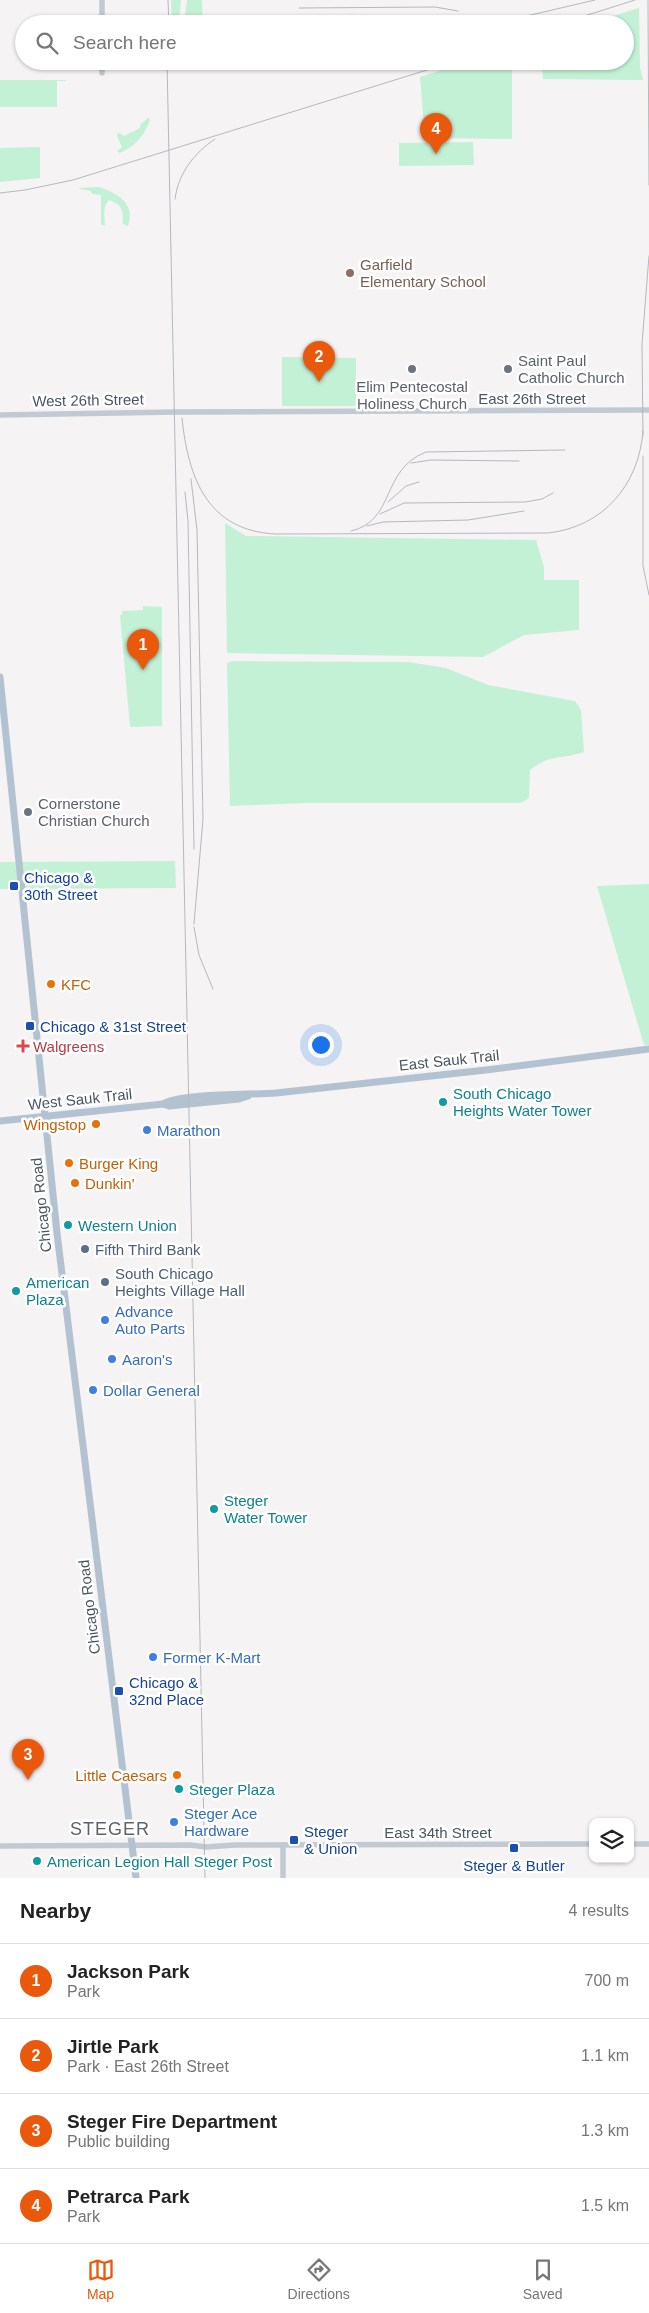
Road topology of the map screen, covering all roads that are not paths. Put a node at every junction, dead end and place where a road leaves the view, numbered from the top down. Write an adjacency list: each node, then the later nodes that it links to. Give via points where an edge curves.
1 (102, 0): 2 (street)
2 (102, 15)
3 (649, 410): 4 (street, East 26th Street)
4 (176, 412): 5 (street, West 26th Street)
5 (0, 415)
6 (0, 677): 9 (main road, Chicago Road)
7 (649, 1049): 8 (main road, East Sauk Trail, via 486,1070)
8 (190, 1101): 9 (main road, West Sauk Trail)
9 (46, 1116): 10 (main road, West Sauk Trail); 14 (main road, Chicago Road, via 57,1233)
10 (0, 1121)
11 (589, 1844): 15 (street, East 34th Street)
12 (634, 1844): 13 (street)
13 (649, 1844)
14 (132, 1845): 15 (street, East 34th Street); 16 (street, East 34th Street); 17 (main road, Chicago Road)
15 (283, 1845): 18 (street)
16 (0, 1846)
17 (136, 1878)
18 (283, 1878)

